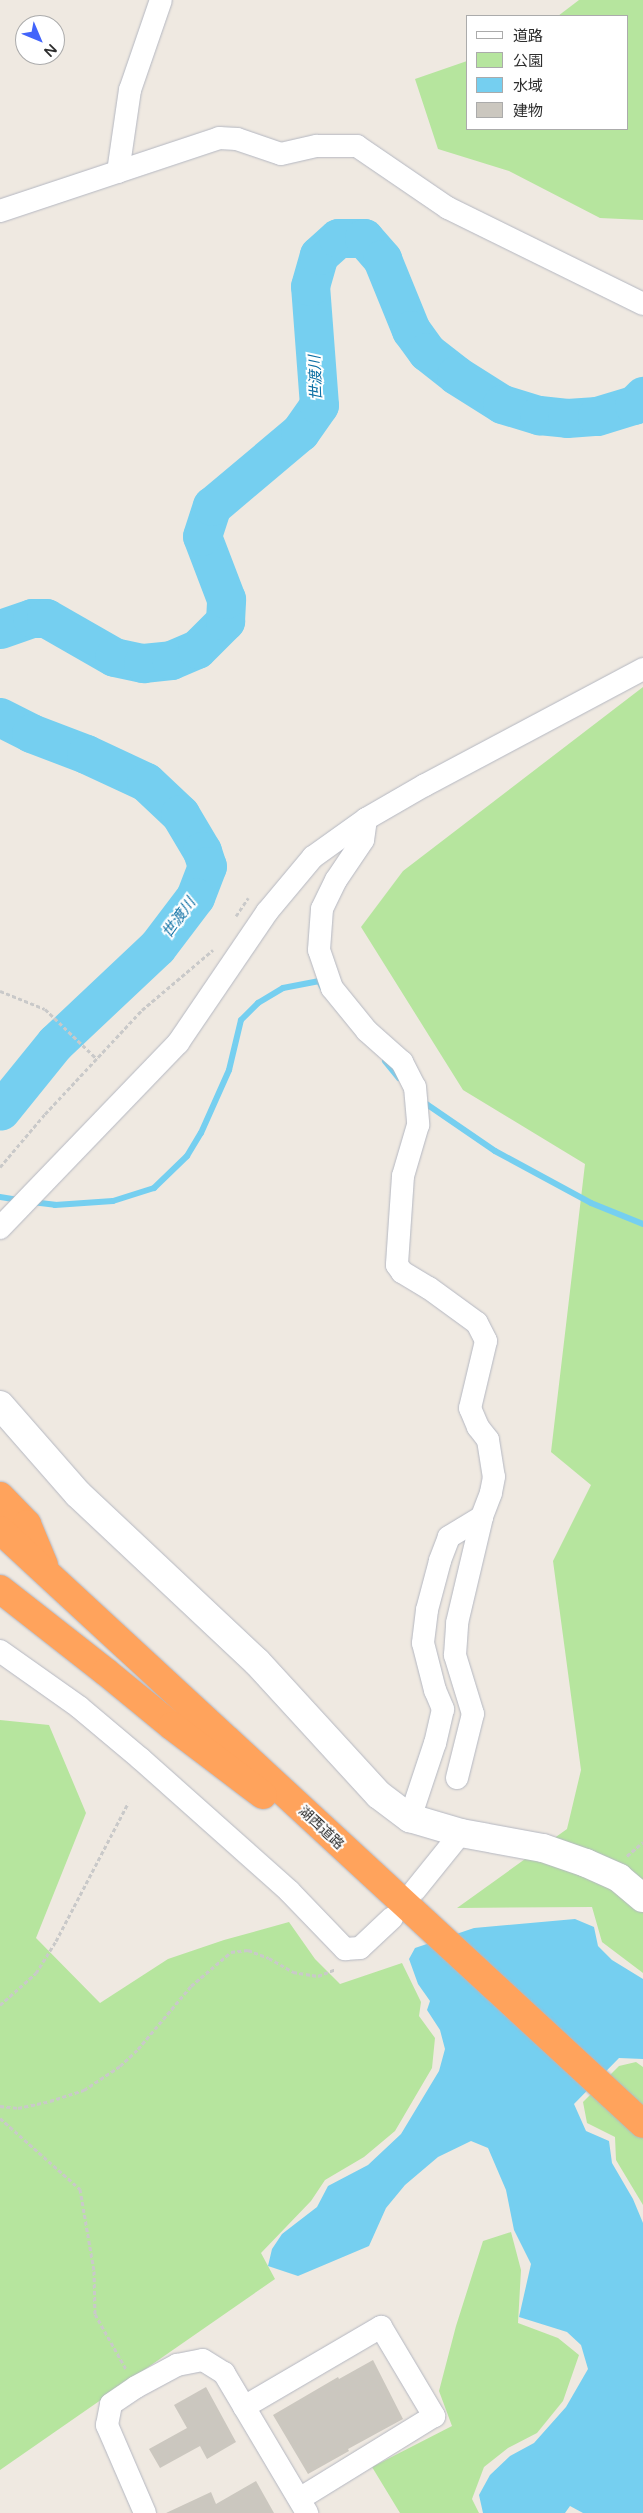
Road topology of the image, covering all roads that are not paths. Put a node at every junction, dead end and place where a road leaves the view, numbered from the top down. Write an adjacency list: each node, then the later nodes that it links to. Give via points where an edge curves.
1 (161, 0): 2 (street, via 130,90)
2 (118, 172): 3 (street); 4 (street, via 219,138 237,139 281,154 317,146 357,146 448,208)
3 (0, 211)
4 (643, 304)
5 (643, 669): 6 (street)
6 (366, 819): 7 (street, via 313,857 267,912 178,1043); 10 (street, via 363,840 336,880 322,909 319,950 332,988 367,1031 402,1062 415,1087 418,1125 403,1176 397,1265 402,1272 477,1323 486,1341 470,1408 488,1440 493,1461 491,1493)
7 (0, 1228)
8 (0, 1405): 16 (street, via 78,1494 257,1662 379,1795)
9 (0, 1496): 12 (highway, via 27,1524)
10 (482, 1517): 15 (street, via 457,1623 455,1655 472,1714); 16 (street, via 449,1537 427,1610 423,1643 443,1709)
11 (0, 1530): 12 (highway, 湖西道路)
12 (48, 1574): 18 (highway, 湖西道路)
13 (0, 1590): 18 (highway, via 172,1726)
14 (0, 1651): 20 (street, via 79,1707 141,1759 288,1891 345,1950 360,1948)
15 (456, 1778)
16 (410, 1818): 17 (street)
17 (461, 1833): 19 (street, via 543,1848 586,1863 619,1878); 20 (street)
18 (384, 1886): 20 (highway, 湖西道路)
19 (643, 1898)
20 (405, 1905): 21 (highway, 湖西道路)
21 (643, 2124)
22 (244, 2407): 23 (street); 23 (street, via 382,2327 434,2416); 24 (street, via 224,2373 203,2360 177,2365 112,2404 107,2425)
23 (303, 2506)
24 (145, 2513)

